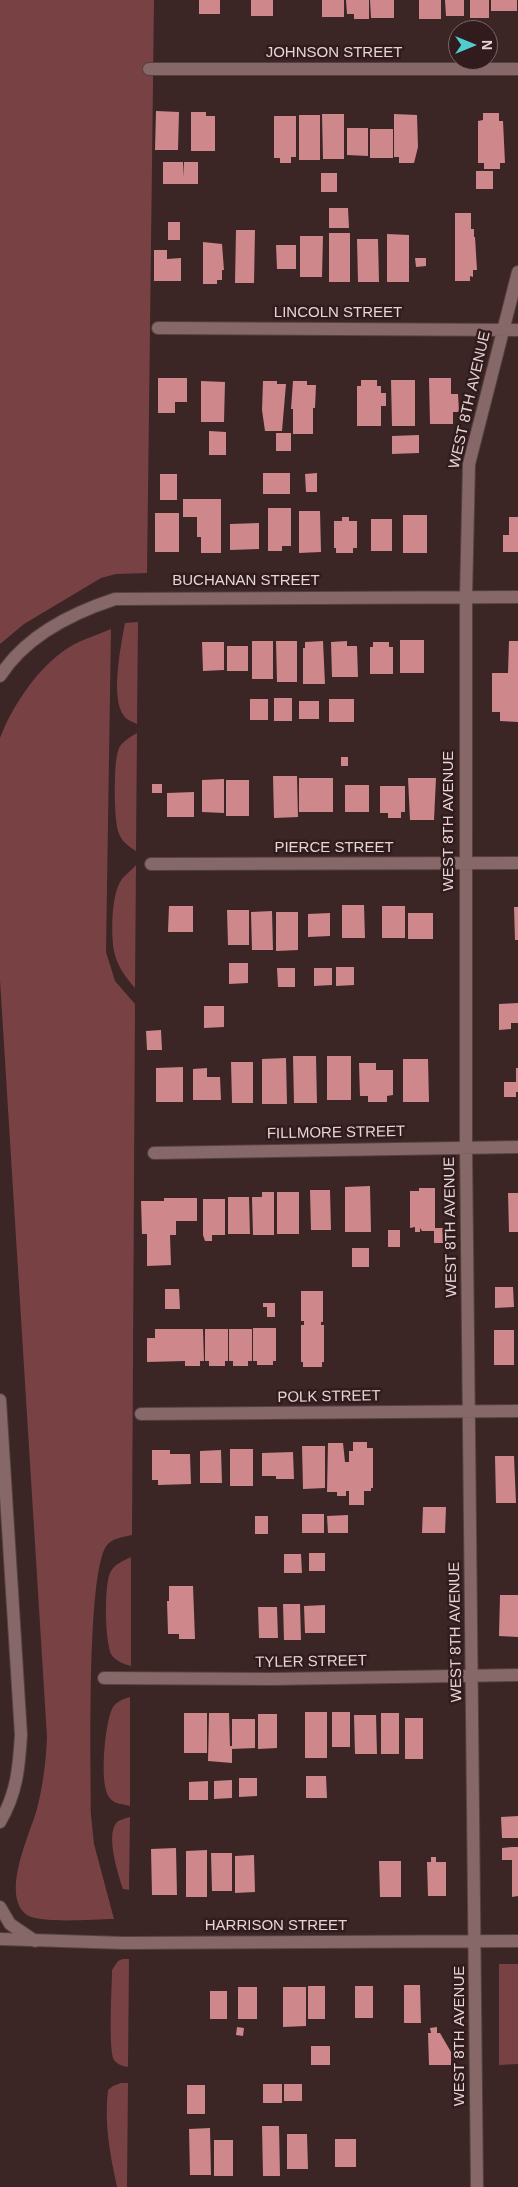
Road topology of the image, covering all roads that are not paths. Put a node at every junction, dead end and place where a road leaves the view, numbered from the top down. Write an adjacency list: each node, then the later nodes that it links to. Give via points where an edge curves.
1 (150, 68): 2 (street, JOHNSON STREET)
2 (518, 69)
3 (518, 272): 5 (street, WEST 8TH AVENUE)
4 (158, 328): 5 (street, LINCOLN STREET)
5 (503, 330): 6 (street, LINCOLN STREET); 7 (street, WEST 8TH AVENUE, via 469,464)
6 (518, 330)
7 (466, 597): 8 (street, BUCHANAN STREET); 9 (street, BUCHANAN STREET, via 115,599 47,631 14,656); 11 (street, WEST 8TH AVENUE)
8 (518, 597)
9 (0, 676)
10 (151, 864): 11 (street, PIERCE STREET)
11 (465, 864): 12 (street, PIERCE STREET); 13 (street, WEST 8TH AVENUE)
12 (518, 864)
13 (466, 1147): 14 (street, FILLMORE STREET); 15 (street, FILLMORE STREET); 17 (street, WEST 8TH AVENUE)
14 (518, 1147)
15 (154, 1153)
16 (0, 1400): 23 (street, via 21,1735 18,1775)
17 (470, 1411): 18 (street, POLK STREET); 19 (street, POLK STREET); 21 (street, WEST 8TH AVENUE)
18 (518, 1411)
19 (141, 1414)
20 (518, 1675): 21 (street, TYLER STREET)
21 (472, 1676): 22 (street, TYLER STREET); 28 (street, WEST 8TH AVENUE)
22 (104, 1678)
23 (0, 1822)
24 (0, 1908): 27 (street, via 10,1924)
25 (0, 1939): 27 (street, HARRISON STREET)
26 (518, 1940): 28 (street, HARRISON STREET)
27 (35, 1941): 28 (street, HARRISON STREET)
28 (476, 1941): 29 (street, WEST 8TH AVENUE)
29 (477, 2187)

